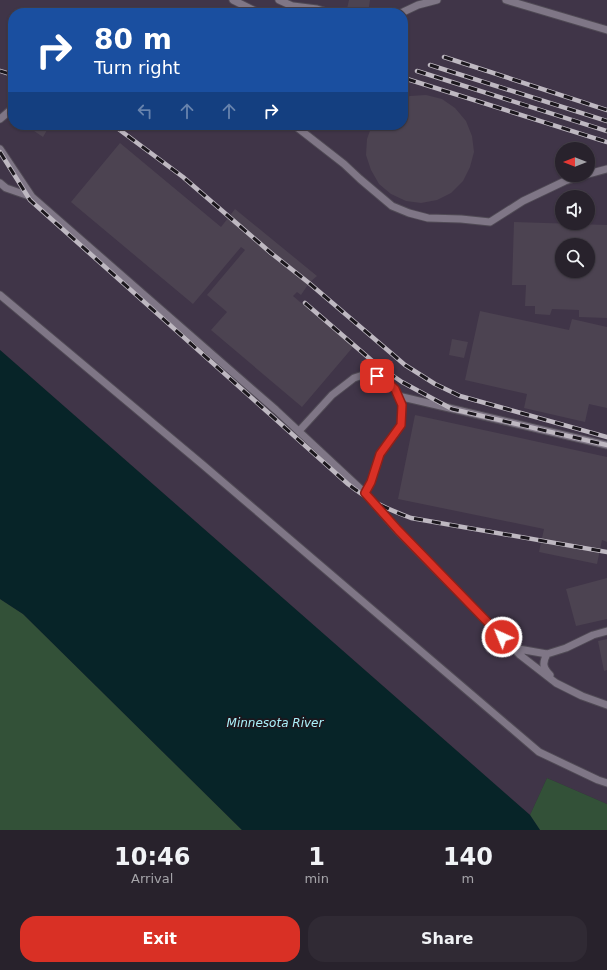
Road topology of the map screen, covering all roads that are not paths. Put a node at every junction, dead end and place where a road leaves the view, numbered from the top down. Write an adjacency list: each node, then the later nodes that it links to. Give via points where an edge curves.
1 (234, 0): 6 (lane)
2 (279, 0): 5 (lane)
3 (437, 0): 9 (lane)
4 (506, 0): 10 (lane)
5 (293, 6): 7 (lane); 8 (lane)
6 (249, 8)
7 (297, 8)
8 (309, 8)
9 (408, 10)
10 (607, 30)
11 (8, 112): 12 (lane)
12 (0, 119)
13 (300, 130): 17 (lane, via 392,206 428,218 490,222 523,201)
14 (0, 149): 19 (lane)
15 (607, 169): 16 (lane)
16 (595, 172)
17 (563, 182)
18 (0, 183): 19 (lane, via 6,188)
19 (32, 197): 22 (lane)
20 (0, 296): 30 (lane, via 197,460 539,752)
21 (398, 396): 22 (lane, via 385,379 370,373 354,378 332,395); 23 (lane); 24 (lane, via 402,405 401,425 380,454)
22 (299, 431): 24 (lane)
23 (607, 445)
24 (365, 493): 26 (lane)
25 (607, 631): 27 (lane)
26 (513, 648): 27 (lane); 28 (lane)
27 (547, 654): 28 (lane, via 543,661 544,669)
28 (556, 683): 29 (lane)
29 (607, 705)
30 (607, 783)

